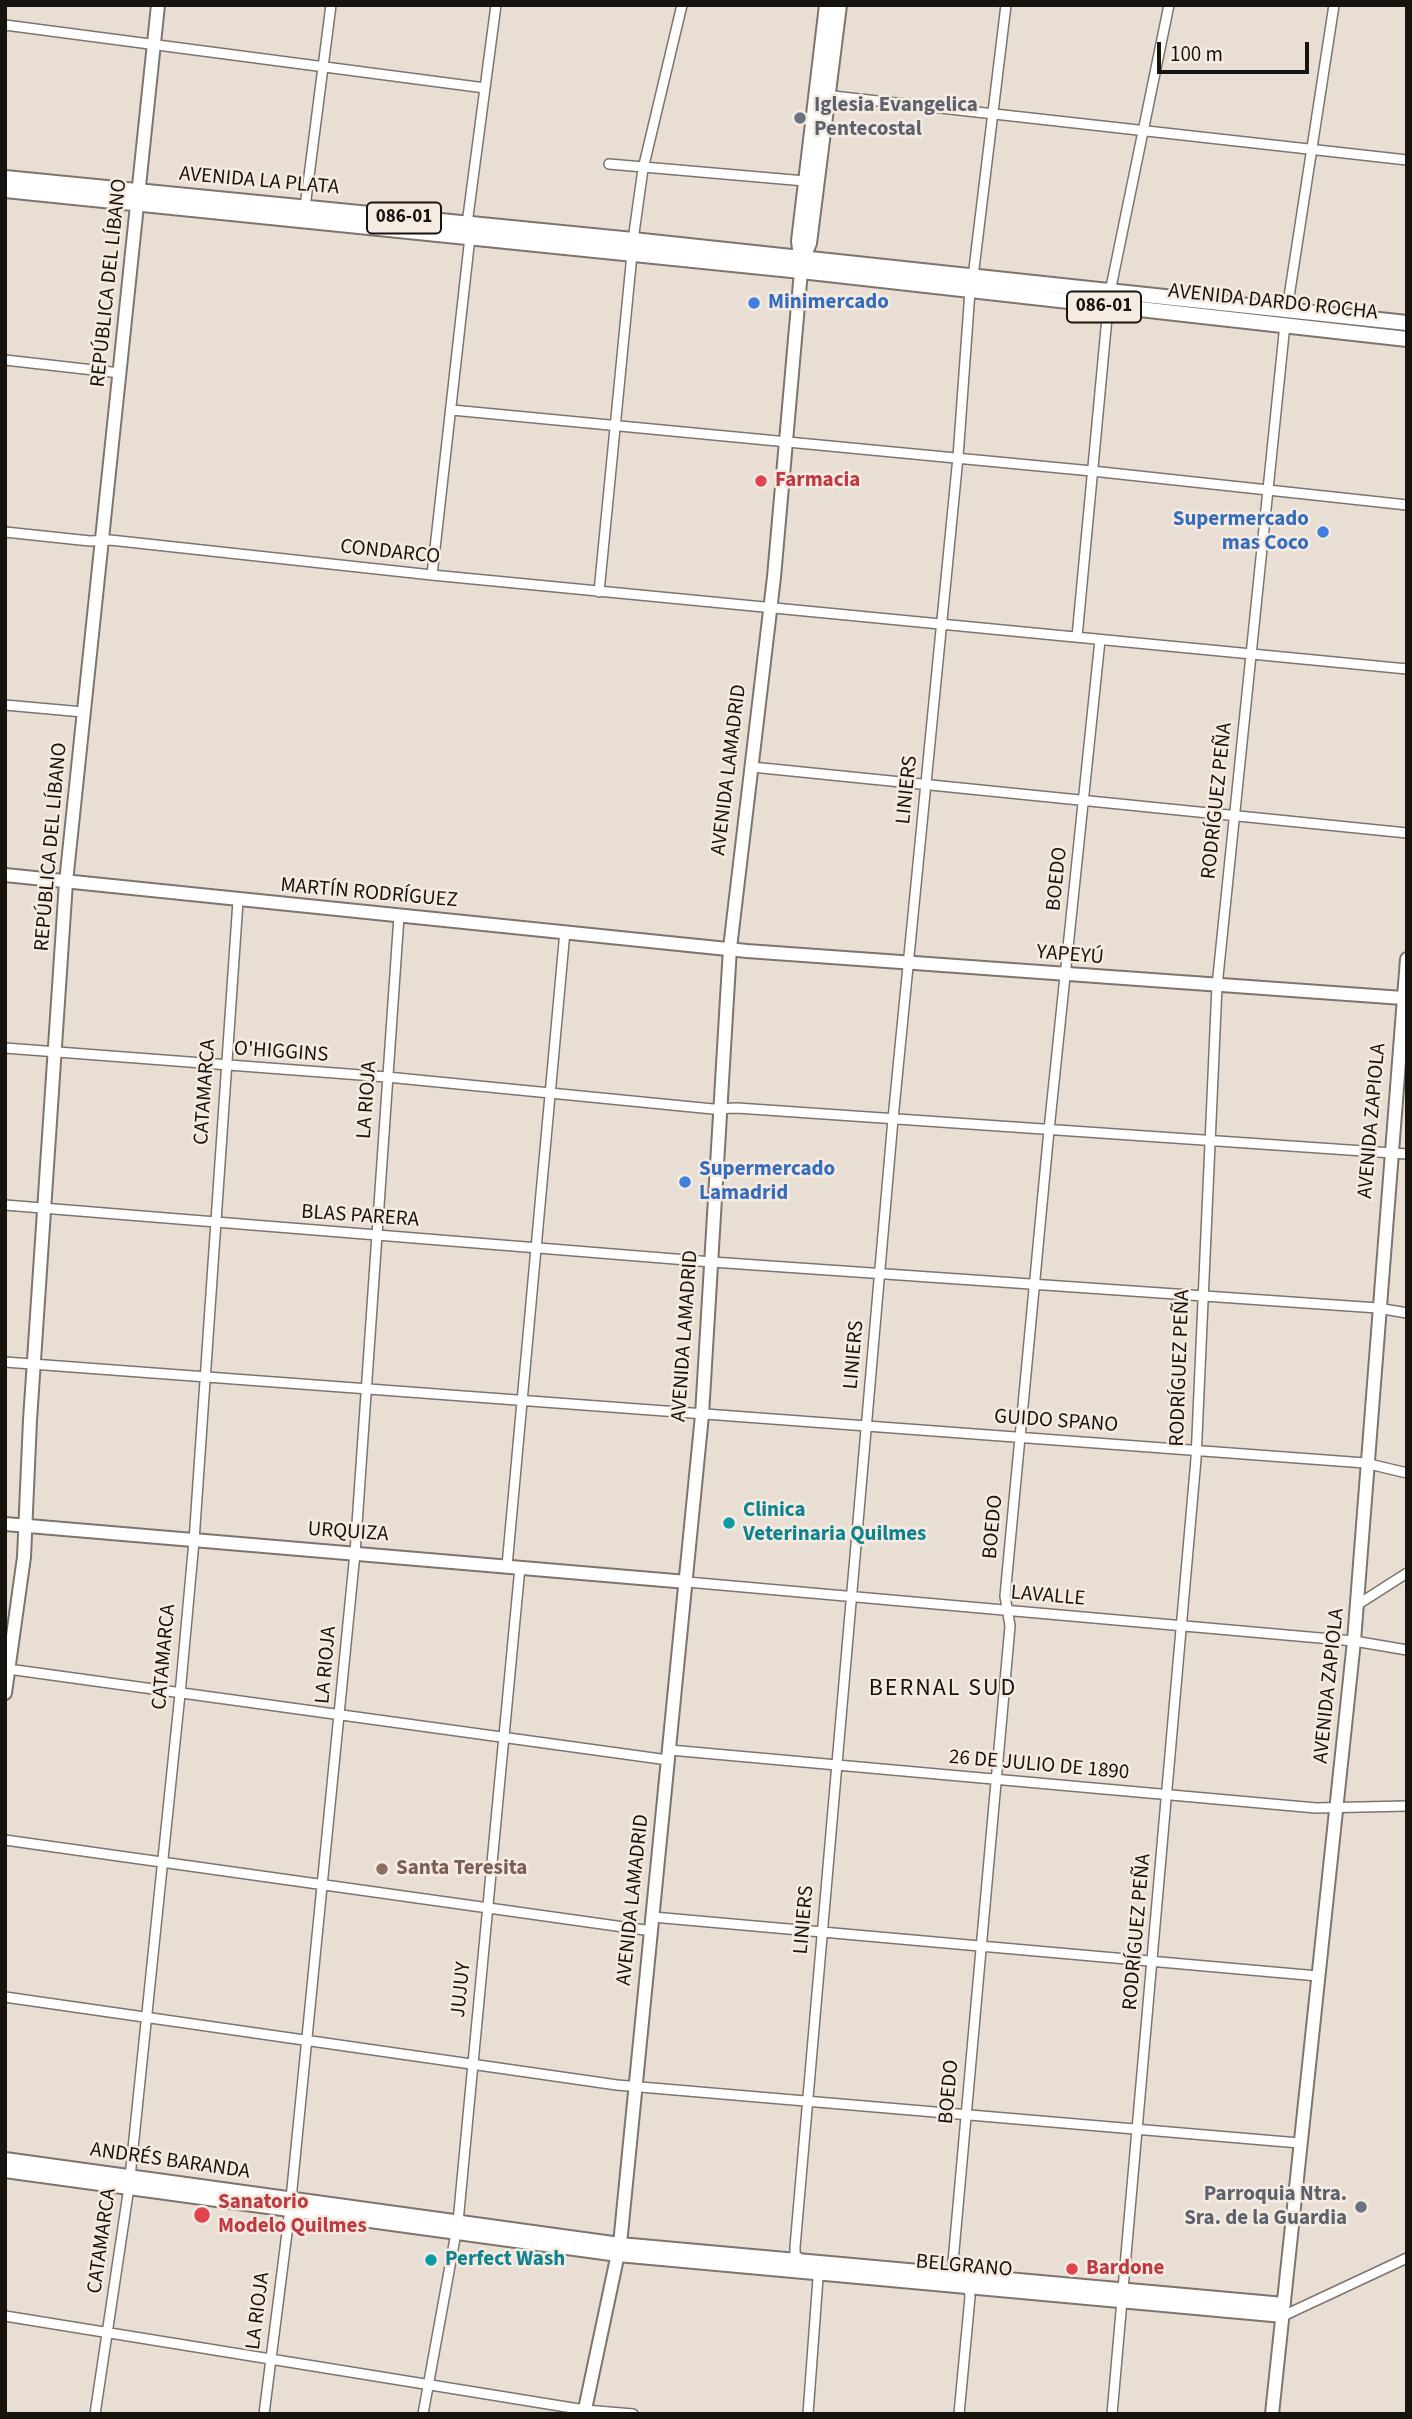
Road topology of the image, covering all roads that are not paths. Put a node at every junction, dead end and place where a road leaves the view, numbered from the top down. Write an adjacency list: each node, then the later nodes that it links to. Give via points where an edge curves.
1 (158, 5): 11 (street, REPÚBLICA DEL LÍBANO)
2 (331, 5): 12 (street)
3 (496, 5): 13 (street)
4 (682, 5): 20 (street)
5 (827, 5): 14 (main road, AVENIDA LAMADRID)
6 (839, 5): 14 (main road, AVENIDA LAMADRID)
7 (1006, 5): 15 (street, LINIERS)
8 (1169, 5): 16 (street)
9 (1334, 5): 17 (street, RODRÍGUEZ PEÑA)
10 (5, 25): 11 (street)
11 (154, 47): 12 (street); 24 (street, REPÚBLICA DEL LÍBANO)
12 (323, 67): 13 (street); 25 (street)
13 (485, 88): 26 (street)
14 (821, 95): 15 (street); 22 (main road, AVENIDA LAMADRID); 28 (main road, AVENIDA LAMADRID, via 808,243)
15 (992, 115): 16 (street); 29 (street, LINIERS)
16 (1143, 132): 17 (street); 30 (street)
17 (1311, 150): 18 (street); 32 (street, RODRÍGUEZ PEÑA)
18 (1407, 160)
19 (609, 164): 20 (street)
20 (643, 169): 22 (street); 27 (street)
21 (5, 178): 24 (main road, AVENIDA LA PLATA / 086-01)
22 (805, 181): 28 (main road, AVENIDA LAMADRID, via 799,241)
23 (5, 190): 24 (main road, AVENIDA LA PLATA / 086-01)
24 (138, 198): 25 (main road, AVENIDA LA PLATA / 086-01); 26 (main road, AVENIDA LA PLATA / 086-01); 36 (street, REPÚBLICA DEL LÍBANO)
25 (305, 207): 26 (main road, AVENIDA LA PLATA / 086-01)
26 (468, 231): 27 (main road, AVENIDA LA PLATA / 086-01); 37 (street)
27 (632, 247): 28 (main road, AVENIDA LA PLATA / 086-01); 38 (street)
28 (802, 265): 29 (main road, AVENIDA DARDO ROCHA / 086-01); 39 (street, AVENIDA LAMADRID)
29 (972, 284): 30 (main road, AVENIDA DARDO ROCHA / 086-01); 31 (main road, AVENIDA DARDO ROCHA / 086-01); 40 (street, LINIERS)
30 (1110, 292): 32 (main road, AVENIDA DARDO ROCHA / 086-01)
31 (1108, 307): 32 (main road, AVENIDA DARDO ROCHA / 086-01); 41 (street)
32 (1286, 317): 33 (main road, AVENIDA DARDO ROCHA / 086-01); 34 (main road, AVENIDA DARDO ROCHA / 086-01); 42 (street, RODRÍGUEZ PEÑA)
33 (1407, 323)
34 (1407, 339)
35 (5, 360): 36 (street)
36 (120, 373): 45 (street, REPÚBLICA DEL LÍBANO)
37 (452, 410): 38 (street); 46 (street)
38 (617, 424): 39 (street); 47 (street)
39 (786, 441): 40 (street); 48 (street, AVENIDA LAMADRID)
40 (958, 457): 41 (street); 49 (street, LINIERS)
41 (1092, 471): 42 (street); 50 (street)
42 (1269, 490): 43 (street); 52 (street, RODRÍGUEZ PEÑA)
43 (1407, 505)
44 (5, 532): 45 (street, CONDARCO)
45 (103, 540): 46 (street, CONDARCO); 55 (street, REPÚBLICA DEL LÍBANO)
46 (432, 575): 47 (street, CONDARCO)
47 (599, 592): 48 (street, CONDARCO)
48 (771, 608): 49 (street, CONDARCO); 56 (street, AVENIDA LAMADRID)
49 (941, 624): 50 (street, CONDARCO); 57 (street, LINIERS)
50 (1077, 637): 51 (street, CONDARCO)
51 (1100, 640): 52 (street, CONDARCO); 58 (street, BOEDO)
52 (1251, 654): 53 (street, CONDARCO); 59 (street, RODRÍGUEZ PEÑA)
53 (1407, 669)
54 (5, 705): 55 (street)
55 (83, 712): 62 (street, REPÚBLICA DEL LÍBANO)
56 (752, 767): 57 (street); 66 (street, AVENIDA LAMADRID)
57 (926, 785): 58 (street); 68 (street, LINIERS)
58 (1084, 801): 59 (street); 69 (street, BOEDO)
59 (1234, 817): 60 (street); 70 (street, RODRÍGUEZ PEÑA)
60 (1407, 833)
61 (5, 875): 62 (street, MARTÍN RODRÍGUEZ)
62 (66, 881): 63 (street, MARTÍN RODRÍGUEZ); 73 (street, REPÚBLICA DEL LÍBANO)
63 (237, 901): 64 (street, MARTÍN RODRÍGUEZ); 74 (street, CATAMARCA)
64 (399, 916): 65 (street, MARTÍN RODRÍGUEZ); 75 (street, LA RIOJA)
65 (565, 931): 66 (street, MARTÍN RODRÍGUEZ); 76 (street, JUJUY)
66 (730, 948): 68 (street, YAPEYÚ); 77 (street, AVENIDA LAMADRID)
67 (1407, 959): 71 (street, AVENIDA ZAPIOLA)
68 (908, 961): 69 (street, YAPEYÚ); 78 (street, LINIERS)
69 (1066, 975): 70 (street, YAPEYÚ); 79 (street, BOEDO)
70 (1217, 986): 71 (street, YAPEYÚ); 80 (street, RODRÍGUEZ PEÑA)
71 (1405, 998): 81 (street, AVENIDA ZAPIOLA)
72 (5, 1048): 73 (street, O'HIGGINS)
73 (55, 1052): 74 (street, O'HIGGINS); 84 (street, REPÚBLICA DEL LÍBANO)
74 (226, 1066): 75 (street, O'HIGGINS); 85 (street, CATAMARCA)
75 (387, 1077): 76 (street, O'HIGGINS); 86 (street, LA RIOJA)
76 (551, 1093): 77 (street, O'HIGGINS); 87 (street, JUJUY)
77 (722, 1109): 78 (street, O'HIGGINS); 88 (street, AVENIDA LAMADRID)
78 (893, 1119): 79 (street, O'HIGGINS); 89 (street, LINIERS)
79 (1049, 1130): 80 (street, O'HIGGINS); 90 (street, BOEDO)
80 (1207, 1142): 81 (street, O'HIGGINS); 91 (street, RODRÍGUEZ PEÑA)
81 (1390, 1152): 82 (street, O'HIGGINS); 92 (street, AVENIDA ZAPIOLA)
82 (1407, 1154)
83 (5, 1205): 84 (street, BLAS PARERA)
84 (45, 1209): 85 (street, BLAS PARERA); 95 (street, REPÚBLICA DEL LÍBANO)
85 (214, 1223): 86 (street, BLAS PARERA); 96 (street, CATAMARCA)
86 (377, 1236): 87 (street, BLAS PARERA); 97 (street, LA RIOJA)
87 (533, 1248): 88 (street, BLAS PARERA); 98 (street, JUJUY)
88 (712, 1262): 89 (street, BLAS PARERA); 99 (street, AVENIDA LAMADRID)
89 (881, 1272): 90 (street, BLAS PARERA); 100 (street, LINIERS)
90 (1035, 1284): 91 (street, BLAS PARERA); 101 (street, BOEDO)
91 (1201, 1297): 92 (street, BLAS PARERA); 102 (street, RODRÍGUEZ PEÑA)
92 (1371, 1308): 93 (street, BLAS PARERA); 103 (street, AVENIDA ZAPIOLA)
93 (1407, 1313)
94 (5, 1362): 95 (street, GUIDO SPANO)
95 (34, 1365): 96 (street, GUIDO SPANO); 106 (street, REPÚBLICA DEL LÍBANO)
96 (204, 1377): 97 (street, GUIDO SPANO); 107 (street, CATAMARCA)
97 (367, 1389): 98 (street, GUIDO SPANO); 108 (street, LA RIOJA)
98 (520, 1401): 99 (street, GUIDO SPANO); 109 (street, JUJUY)
99 (702, 1415): 100 (street, GUIDO SPANO); 111 (street, AVENIDA LAMADRID)
100 (866, 1426): 101 (street, GUIDO SPANO); 112 (street, LINIERS)
101 (1020, 1437): 102 (street, GUIDO SPANO); 114 (street, BOEDO)
102 (1196, 1450): 103 (street, GUIDO SPANO); 115 (street, RODRÍGUEZ PEÑA)
103 (1365, 1463): 104 (street, GUIDO SPANO); 113 (street, AVENIDA ZAPIOLA)
104 (1407, 1473)
105 (5, 1524): 106 (street, URQUIZA)
106 (23, 1526): 107 (street, URQUIZA); 118 (street, REPÚBLICA DEL LÍBANO, via 24,1557)
107 (194, 1541): 108 (street, URQUIZA); 120 (street, CATAMARCA)
108 (355, 1553): 109 (street, URQUIZA); 121 (street, LA RIOJA)
109 (513, 1566): 111 (street, URQUIZA); 122 (street, JUJUY)
110 (1407, 1573): 113 (street)
111 (687, 1582): 112 (street, LAVALLE); 123 (street, AVENIDA LAMADRID)
112 (852, 1597): 114 (street, LAVALLE); 124 (street, LINIERS)
113 (1357, 1605): 116 (street, AVENIDA ZAPIOLA)
114 (1007, 1611): 115 (street, LAVALLE); 125 (street, BOEDO, via 1010,1626)
115 (1182, 1627): 116 (street, LAVALLE); 126 (street, RODRÍGUEZ PEÑA)
116 (1354, 1641): 117 (street, LAVALLE); 128 (street, AVENIDA ZAPIOLA)
117 (1407, 1650)
118 (8, 1669): 119 (street, REPÚBLICA DEL LÍBANO); 120 (street, 26 DE JULIO DE 1890)
119 (6, 1687)
120 (180, 1694): 121 (street, 26 DE JULIO DE 1890); 130 (street, CATAMARCA)
121 (340, 1715): 122 (street, 26 DE JULIO DE 1890); 131 (street, LA RIOJA)
122 (503, 1737): 123 (street, 26 DE JULIO DE 1890); 132 (street, JUJUY)
123 (669, 1755): 124 (street, 26 DE JULIO DE 1890); 133 (street, AVENIDA LAMADRID)
124 (835, 1766): 125 (street, 26 DE JULIO DE 1890); 135 (street, LINIERS)
125 (996, 1781): 126 (street, 26 DE JULIO DE 1890); 136 (street, BOEDO)
126 (1168, 1794): 128 (street, 26 DE JULIO DE 1890); 137 (street, RODRÍGUEZ PEÑA)
127 (1407, 1806): 128 (street, 26 DE JULIO DE 1890)
128 (1337, 1808): 138 (street, AVENIDA ZAPIOLA)
129 (5, 1840): 130 (street)
130 (161, 1861): 131 (street); 140 (street, CATAMARCA)
131 (324, 1884): 132 (street); 141 (street, LA RIOJA)
132 (488, 1907): 134 (street); 142 (street, JUJUY)
133 (653, 1917): 134 (street, AVENIDA LAMADRID); 135 (street)
134 (652, 1931): 143 (street, AVENIDA LAMADRID)
135 (821, 1932): 136 (street); 144 (street, LINIERS)
136 (980, 1946): 137 (street); 145 (street, BOEDO)
137 (1152, 1961): 138 (street); 146 (street, RODRÍGUEZ PEÑA)
138 (1318, 1976): 147 (street, AVENIDA ZAPIOLA)
139 (5, 1997): 140 (street)
140 (144, 2017): 141 (street); 150 (street, CATAMARCA)
141 (307, 2041): 142 (street); 151 (street, LA RIOJA)
142 (472, 2065): 143 (street); 152 (street, JUJUY)
143 (636, 2086): 144 (street); 153 (street, AVENIDA LAMADRID)
144 (809, 2099): 145 (street); 155 (street, LINIERS, via 795,2247)
145 (965, 2114): 146 (street); 157 (street, BOEDO, via 953,2262)
146 (1137, 2128): 147 (street); 159 (street, RODRÍGUEZ PEÑA)
147 (1299, 2143): 160 (street, AVENIDA ZAPIOLA)
148 (5, 2159): 150 (street, ANDRÉS BARANDA)
149 (5, 2171): 150 (street, ANDRÉS BARANDA)
150 (129, 2181): 151 (street, ANDRÉS BARANDA); 162 (street, CATAMARCA)
151 (290, 2204): 152 (street, ANDRÉS BARANDA); 163 (street, LA RIOJA)
152 (457, 2227): 153 (street, ANDRÉS BARANDA); 164 (street, JUJUY)
153 (619, 2249): 155 (street, BELGRANO); 156 (street, BELGRANO); 165 (street, AVENIDA LAMADRID)
154 (1407, 2258): 160 (street, BELGRANO, via 1304,2305)
155 (800, 2260): 156 (street); 157 (street, BELGRANO)
156 (815, 2273): 158 (street, BELGRANO); 170 (street)
157 (961, 2274): 158 (street, BOEDO); 159 (street, BELGRANO)
158 (969, 2287): 159 (street, BELGRANO); 171 (street)
159 (1123, 2294): 160 (street, BELGRANO); 172 (street, RODRÍGUEZ PEÑA)
160 (1283, 2310): 173 (street, AVENIDA ZAPIOLA)
161 (5, 2316): 162 (street)
162 (108, 2331): 163 (street); 166 (street, CATAMARCA)
163 (271, 2358): 164 (street); 167 (street, LA RIOJA)
164 (428, 2385): 165 (street); 168 (street, JUJUY)
165 (584, 2412): 169 (street)
166 (95, 2414)
167 (264, 2414)
168 (423, 2414)
169 (634, 2414)
170 (808, 2414)
171 (959, 2414)
172 (1112, 2414)
173 (1272, 2414)

